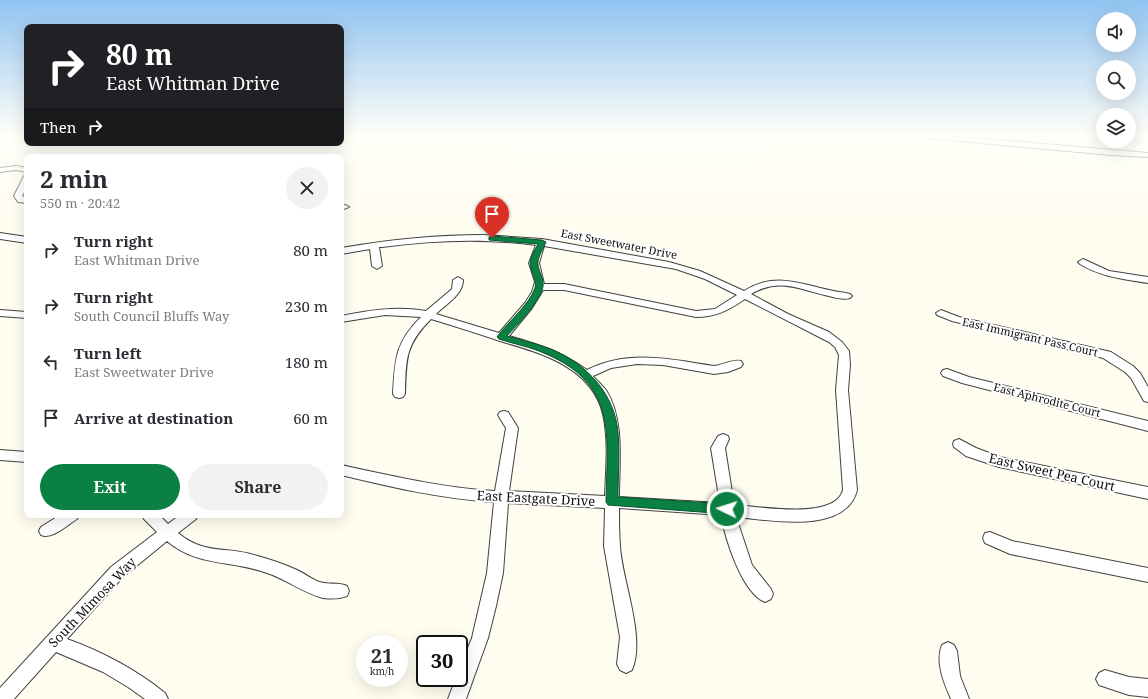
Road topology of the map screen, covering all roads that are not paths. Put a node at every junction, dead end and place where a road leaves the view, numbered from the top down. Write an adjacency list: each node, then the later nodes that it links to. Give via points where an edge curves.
1 (24, 169): 2 (street)
2 (0, 170)
3 (24, 184): 4 (street, via 18,196)
4 (24, 201)
5 (0, 236): 6 (street)
6 (24, 240)
7 (542, 242): 8 (street, East Sweetwater Drive, via 470,238); 14 (street, via 534,265); 15 (street, East Sweetwater Drive, via 679,268 708,277)
8 (374, 245): 9 (street, East Sweetwater Drive); 11 (street)
9 (344, 250)
10 (1084, 262): 13 (street, via 1103,273)
11 (377, 266)
12 (458, 280): 20 (street, via 455,291)
13 (1148, 280)
14 (539, 286): 15 (street, via 564,287 614,301 700,314 722,310); 22 (street, via 535,297)
15 (744, 295): 16 (street, via 766,284 783,282 799,284 836,296); 37 (street, East Sweetwater Drive, via 828,337 840,346 845,357 842,390 851,482)
16 (847, 296)
17 (1, 313): 19 (street)
18 (941, 313): 27 (street, East Immigrant Pass Court, via 956,319 1094,351 1119,362 1136,376)
19 (24, 314)
20 (429, 315): 21 (street, via 379,311); 22 (street); 26 (street, via 405,344)
21 (344, 318)
22 (502, 337): 25 (street, via 549,352)
23 (737, 364): 25 (street, via 714,370 659,361 632,360 610,364)
24 (947, 373): 29 (street, East Aphrodite Court)
25 (586, 375): 38 (street, via 601,392 609,413 613,433)
26 (400, 394)
27 (1148, 398)
28 (504, 415): 36 (street, via 512,428)
29 (1148, 426)
30 (723, 439): 39 (street, via 718,448)
31 (959, 444): 35 (street, East Sweet Pea Court, via 971,452 999,462)
32 (0, 455): 33 (street)
33 (24, 457)
34 (344, 471): 36 (street, East Eastgate Drive, via 407,485)
35 (1148, 493)
36 (501, 498): 38 (street, East Eastgate Drive); 56 (street, via 498,543 488,606 480,638)
37 (848, 498): 39 (street, East Eastgate Drive, via 839,507 812,515)
38 (612, 502): 39 (street, East Eastgate Drive); 51 (street, via 612,546 628,637)
39 (727, 509): 48 (street, via 745,568)
40 (67, 518): 43 (street)
41 (152, 518): 44 (street)
42 (187, 518): 44 (street, South Mimosa Way)
43 (46, 531)
44 (167, 532): 47 (street, via 190,549 259,563 328,592); 49 (street, South Mimosa Way, via 117,572)
45 (990, 538): 46 (street, via 1010,547)
46 (1148, 574)
47 (341, 591)
48 (765, 594)
49 (53, 643): 54 (street, South Mimosa Way); 55 (street, via 120,670)
50 (948, 652): 57 (street, via 948,667)
51 (626, 664)
52 (1105, 679): 53 (street)
53 (1148, 688)
54 (2, 699)
55 (159, 699)
56 (457, 699)
57 (960, 699)

